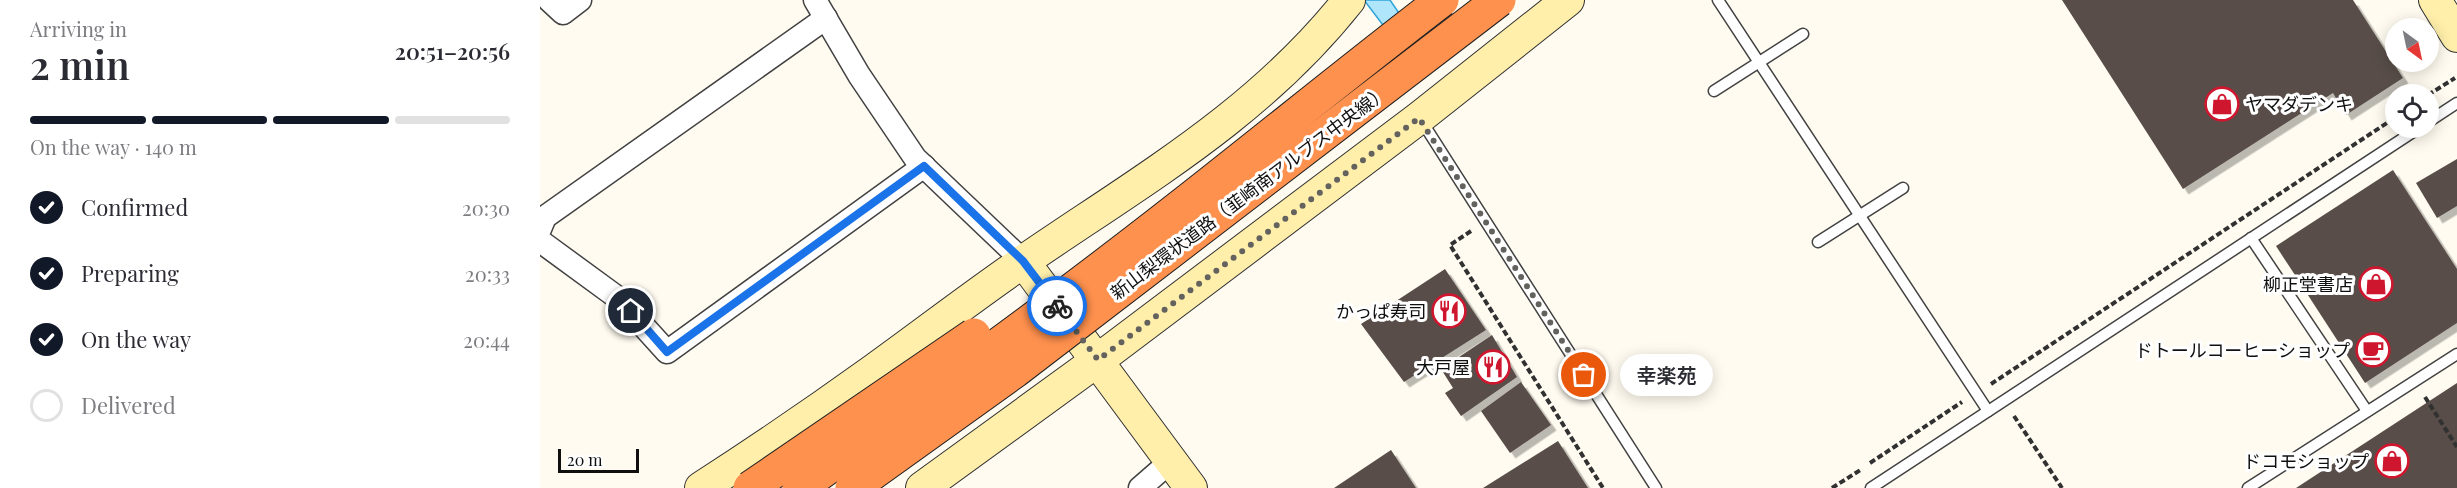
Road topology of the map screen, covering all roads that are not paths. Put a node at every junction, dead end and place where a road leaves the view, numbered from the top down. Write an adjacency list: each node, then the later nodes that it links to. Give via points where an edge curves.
1 (549, 0): 2 (street, via 563,13)
2 (580, 0)
3 (1442, 0): 13 (highway, 新山梨環状道路（韮崎南アルプス中央線）, bridge)
4 (1499, 0): 35 (highway, 新山梨環状道路（韮崎南アルプス中央線）, bridge, via 1015,372)
5 (1568, 0): 17 (street)
6 (1718, 0): 12 (lane)
7 (2434, 0): 11 (street)
8 (1344, 6): 26 (street, via 1305,51 1223,124)
9 (820, 9): 19 (street, via 859,75); 22 (street, via 545,217)
10 (1803, 34): 12 (lane)
11 (2457, 36)
12 (1759, 63): 14 (lane); 21 (lane)
13 (1345, 75): 33 (highway, bridge); 34 (highway, 新山梨環状道路（韮崎南アルプス中央線）, bridge, via 1087,277)
14 (1714, 91)
15 (2457, 103): 16 (lane)
16 (2439, 115)
17 (1419, 118): 28 (street); 39 (lane)
18 (2404, 138): 23 (lane)
19 (924, 166): 24 (street, via 667,352 618,298); 26 (street)
20 (1903, 188): 21 (lane)
21 (1860, 216): 25 (lane); 29 (lane)
22 (540, 229)
23 (2251, 238): 29 (lane); 30 (lane)
24 (540, 241)
25 (1818, 242)
26 (1023, 261): 28 (street); 32 (street, via 843,392)
27 (2457, 354): 30 (lane)
28 (1098, 360): 31 (street); 36 (street)
29 (1988, 411): 40 (lane)
30 (2367, 411): 41 (lane)
31 (1171, 461): 37 (street); 38 (street)
32 (701, 488)
33 (750, 488)
34 (799, 488)
35 (852, 488)
36 (922, 488)
37 (1140, 488)
38 (1191, 488)
39 (1656, 488)
40 (1871, 488)
41 (2248, 488)

